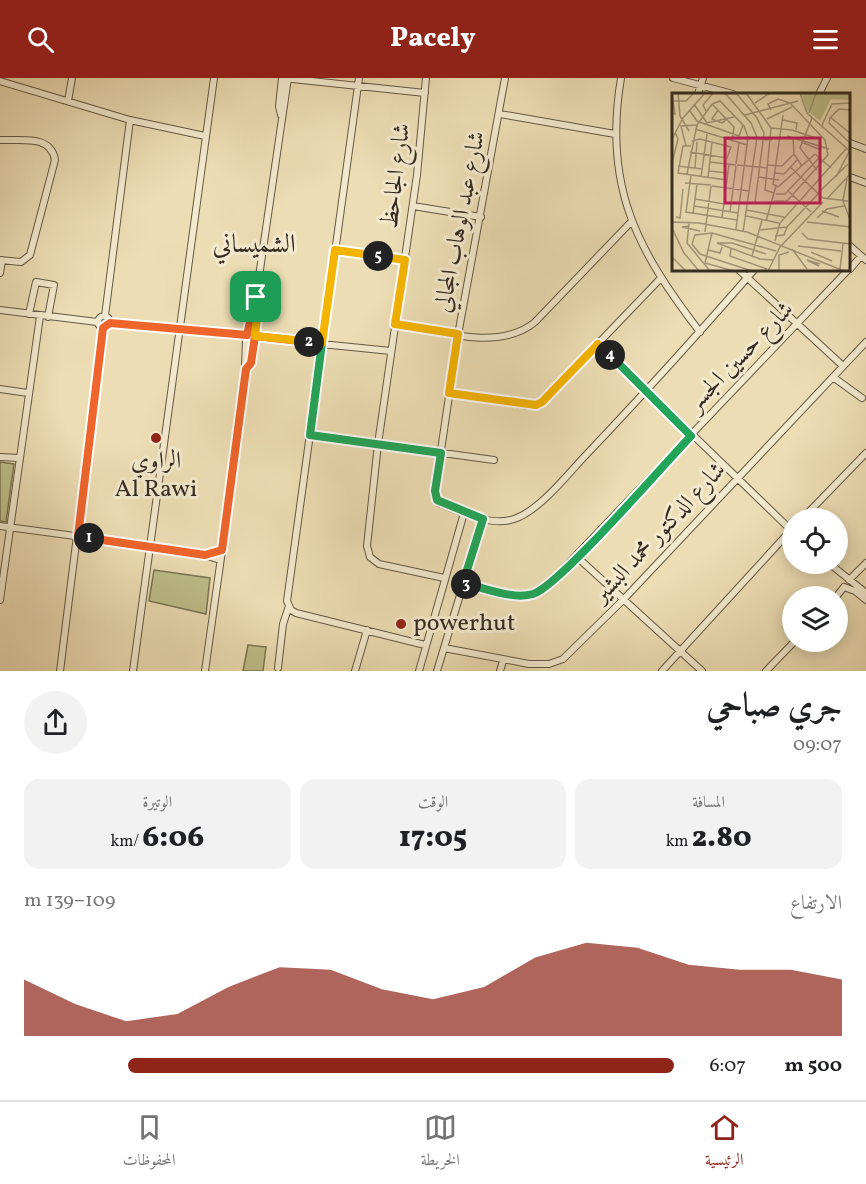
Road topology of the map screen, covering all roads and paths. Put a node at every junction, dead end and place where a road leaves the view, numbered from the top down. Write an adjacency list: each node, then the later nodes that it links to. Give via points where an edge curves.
1 (72, 78): 19 (street)
2 (214, 78): 24 (street)
3 (282, 78): 4 (street); 21 (street)
4 (288, 78): 13 (street); 21 (street)
5 (298, 78): 13 (street)
6 (359, 78): 15 (street)
7 (426, 78): 16 (street, شارع الجاحظ)
8 (505, 78): 20 (street, شارع عبد الوهاب المجالي)
9 (621, 78): 23 (street)
10 (673, 78): 14 (street)
11 (827, 78): 18 (street)
12 (0, 81): 19 (street)
13 (307, 81): 15 (street)
14 (702, 81): 17 (street)
15 (358, 87): 16 (street); 32 (street)
16 (425, 93): 28 (street, شارع الجاحظ)
17 (731, 93)
18 (820, 93)
19 (68, 101): 22 (street)
20 (500, 114): 23 (street); 29 (street, شارع عبد الوهاب المجالي)
21 (281, 115): 56 (street, via 256,297 258,307)
22 (130, 120): 24 (street); 46 (street)
23 (615, 134): 30 (street)
24 (205, 136): 53 (street)
25 (0, 140): 34 (street, via 42,142 51,149 54,160 30,255 21,262)
26 (851, 178): 27 (street)
27 (866, 183)
28 (413, 206): 29 (street); 35 (street, شارع الجاحظ)
29 (481, 217): 55 (street, شارع عبد الوهاب المجالي)
30 (630, 222): 41 (street); 55 (street, via 528,328 496,338)
31 (851, 248): 33 (street)
32 (335, 250): 35 (street); 58 (street)
33 (864, 258): 36 (street, شارع حسين الجسر)
34 (1, 260): 40 (street)
35 (405, 260): 50 (street, شارع الجاحظ)
36 (851, 268)
37 (741, 272): 42 (street)
38 (752, 272): 42 (street, شارع عبد الوهاب المجالي)
39 (846, 272): 51 (street, شارع حسين الجسر)
40 (0, 273)
41 (660, 279): 54 (street); 59 (street)
42 (747, 279): 51 (street); 54 (street, شارع عبد الوهاب المجالي)
43 (0, 310): 44 (street)
44 (28, 314): 45 (street); 47 (street, via 39,281 54,285)
45 (40, 316): 47 (street); 65 (street)
46 (105, 316): 48 (street); 49 (street)
47 (48, 317): 48 (street)
48 (97, 322): 52 (street)
49 (110, 323): 52 (street); 53 (street)
50 (395, 324): 55 (street); 60 (street, شارع الجاحظ)
51 (798, 324): 61 (street); 69 (street, شارع حسين الجسر)
52 (103, 328): 83 (street)
53 (179, 330): 56 (street); 85 (street)
54 (700, 332): 64 (street, شارع عبد الوهاب المجالي)
55 (458, 334): 66 (street, شارع عبد الوهاب المجالي)
56 (251, 335): 58 (street); 86 (street, via 251,363 246,369)
57 (866, 342): 61 (street, شارع الدكتور محمد البشير)
58 (322, 343): 60 (street); 68 (street)
59 (598, 344): 64 (street); 66 (street, via 536,405)
60 (391, 351): 70 (street, شارع الجاحظ)
61 (843, 366): 62 (street, شارع الدكتور محمد البشير)
62 (833, 377): 67 (street); 76 (street, شارع الدكتور محمد البشير)
63 (0, 389): 65 (street)
64 (646, 392): 69 (street); 79 (street, شارع عبد الوهاب المجالي, via 551,492 524,514 506,521)
65 (28, 393): 74 (street)
66 (449, 393): 71 (street, شارع عبد الوهاب المجالي)
67 (862, 398)
68 (310, 435): 70 (street); 101 (street, via 287,595)
69 (691, 436): 76 (street); 88 (street, شارع حسين الجسر)
70 (378, 444): 71 (street); 92 (street, شارع الجاحظ, via 368,523 369,553 379,564)
71 (441, 453): 75 (street); 78 (street, شارع عبد الوهاب المجالي, via 436,497 439,503)
72 (866, 453): 77 (street)
73 (0, 457): 74 (street)
74 (19, 458): 82 (street)
75 (494, 460)
76 (737, 478): 80 (street); 99 (street, شارع الدكتور محمد البشير)
77 (813, 508)
78 (464, 513): 79 (street, شارع عبد الوهاب المجالي); 92 (street)
79 (483, 519): 94 (street)
80 (782, 521)
81 (0, 526): 82 (street)
82 (10, 527): 83 (street); 98 (street)
83 (78, 536): 85 (street); 110 (street)
84 (782, 541): 105 (street)
85 (150, 546): 87 (street); 111 (street)
86 (222, 550): 87 (street); 89 (street)
87 (205, 555): 89 (street)
88 (577, 557): 94 (street, شارع حسين الجسر, via 533,594 516,595); 99 (street)
89 (220, 560): 112 (street)
90 (866, 563): 93 (street)
91 (841, 574): 93 (street)
92 (444, 578): 103 (street)
93 (846, 578): 95 (street); 97 (street)
94 (463, 583): 104 (street)
95 (844, 586)
96 (848, 588): 100 (street)
97 (866, 593)
98 (0, 600)
99 (623, 600): 105 (street); 107 (street, شارع الدكتور محمد البشير, via 557,662 543,665)
100 (866, 600)
101 (289, 606): 102 (street, via 296,613); 108 (street)
102 (367, 630): 103 (street); 113 (street)
103 (425, 645): 114 (street)
104 (444, 648): 107 (street, شارع الدكتور محمد البشير); 115 (street)
105 (680, 652): 117 (street); 118 (street)
106 (784, 652): 119 (street)
107 (503, 660): 116 (street)
108 (277, 669): 109 (street)
109 (286, 670)
110 (60, 671)
111 (133, 671)
112 (205, 671)
113 (355, 671)
114 (419, 671)
115 (437, 671)
116 (500, 671)
117 (662, 671)
118 (702, 671)
119 (766, 671)

